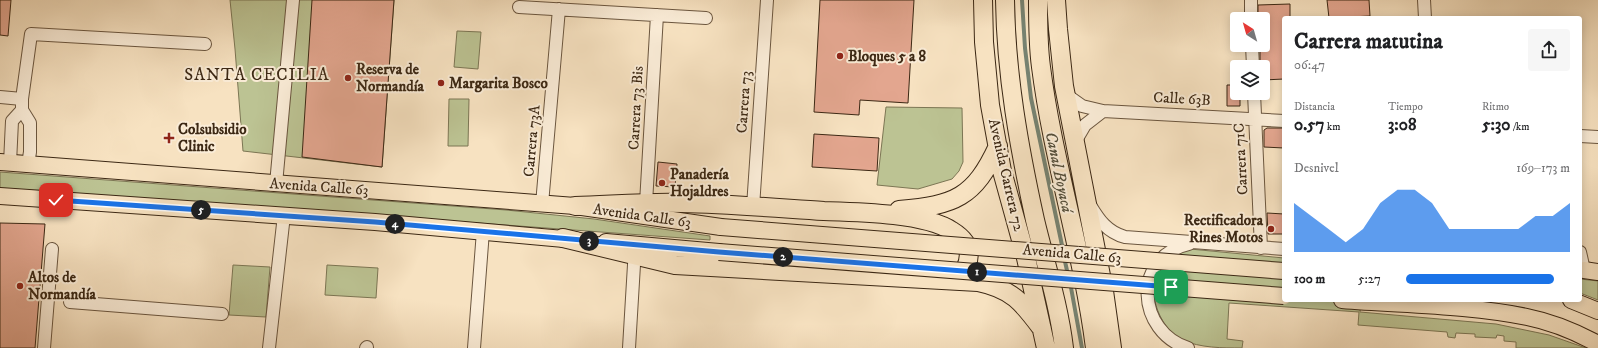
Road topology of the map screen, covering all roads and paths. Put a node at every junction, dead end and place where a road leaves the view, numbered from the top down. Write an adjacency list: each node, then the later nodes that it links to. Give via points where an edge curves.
1 (293, 0): 29 (street)
2 (767, 0): 35 (street, Carrera 73)
3 (983, 0): 26 (highway, Avenida Carrera 72, via 986,72)
4 (1004, 0): 64 (highway, Avenida Carrera 72, via 1007,64 1014,119)
5 (1038, 0): 57 (highway, via 1038,37 1044,90)
6 (1056, 0): 16 (highway)
7 (1251, 0): 11 (street)
8 (1424, 0): 13 (street)
9 (519, 7): 10 (street)
10 (559, 9): 12 (street); 33 (street, Carrera 73A)
11 (1251, 12)
12 (657, 15): 14 (street); 32 (street, Carrera 73 Bis)
13 (1425, 16)
14 (706, 18)
15 (205, 44): 19 (street, via 32,34)
16 (1065, 94): 20 (street, Calle 63B, via 1082,106); 25 (highway)
17 (0, 97): 19 (street)
18 (1254, 100): 21 (street, Carrera 71C)
19 (22, 104): 27 (street, via 12,121); 28 (street, via 30,123)
20 (1103, 111): 21 (street, Calle 63B); 25 (street, via 1085,125)
21 (1255, 119): 22 (street, Calle 63B); 41 (street, Carrera 71C)
22 (1282, 121)
23 (1582, 136): 24 (street)
24 (1598, 137)
25 (1075, 142): 31 (highway)
26 (998, 146): 36 (highway, via 988,167 958,198 928,208); 56 (highway, Avenida Carrera 72)
27 (5, 163): 28 (main road, Avenida Calle 63)
28 (28, 164): 29 (main road, Avenida Calle 63)
29 (276, 184): 33 (main road, Avenida Calle 63)
30 (0, 196): 37 (main road, Avenida Calle 63)
31 (1086, 199): 40 (street, via 1104,225 1115,234 1125,237); 53 (highway)
32 (646, 203): 34 (highway); 35 (highway)
33 (542, 204): 34 (main road, Avenida Calle 63)
34 (575, 206): 46 (main road, Avenida Calle 63, bridge, via 721,227)
35 (753, 207): 36 (highway)
36 (864, 213): 48 (highway, via 917,219 953,231 969,253 969,262)
37 (284, 216): 38 (main road, Avenida Calle 63); 60 (street)
38 (483, 232): 39 (main road, Avenida Calle 63); 61 (street)
39 (563, 238): 44 (highway)
40 (1196, 242): 41 (street); 65 (street, via 1181,246 1163,256 1154,266 1147,288 1150,310 1155,322 1172,340)
41 (1261, 248): 43 (street)
42 (52, 249): 59 (street)
43 (1282, 249)
44 (635, 250): 48 (highway, via 675,265 693,267); 49 (main road, Avenida Calle 63, bridge, via 719,252); 62 (street)
45 (1582, 256): 47 (street)
46 (1282, 271)
47 (1590, 271)
48 (957, 281): 56 (highway, via 982,283 1004,290 1023,304)
49 (1282, 296)
50 (70, 302): 55 (street)
51 (1369, 302): 58 (main road, via 1475,310 1528,318 1580,334)
52 (1576, 302): 54 (main road)
53 (1106, 308): 57 (highway); 57 (highway)
54 (1598, 311)
55 (222, 314)
56 (1042, 329): 63 (highway, Avenida Carrera 72)
57 (1099, 344)
58 (1598, 344)
59 (44, 348)
60 (269, 348)
61 (474, 348)
62 (629, 348)
63 (1046, 348)
64 (1064, 348)
65 (1188, 348)

